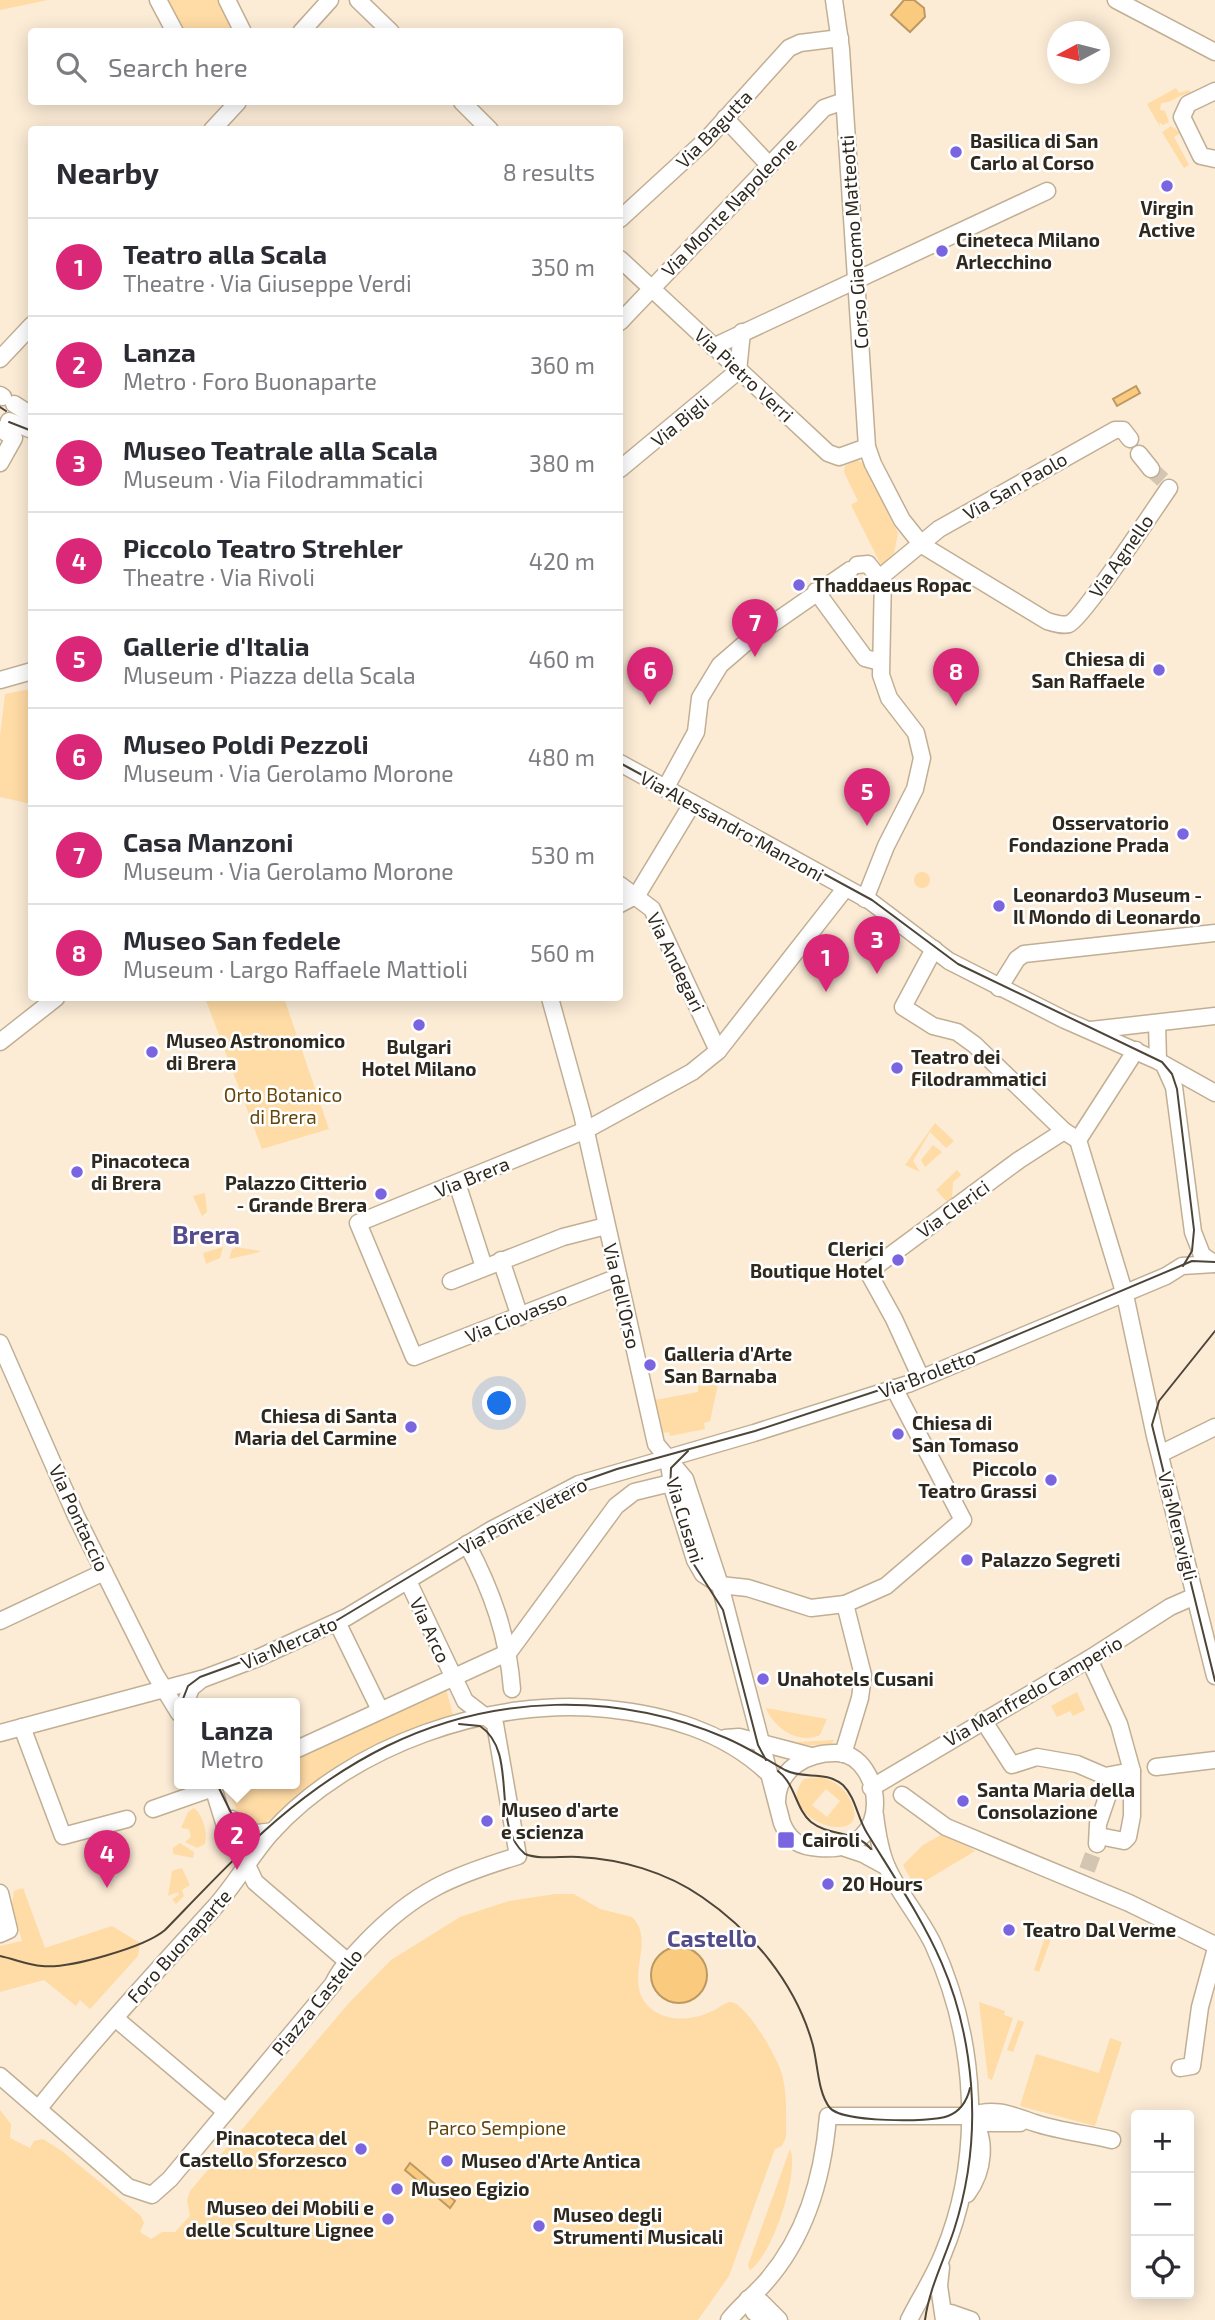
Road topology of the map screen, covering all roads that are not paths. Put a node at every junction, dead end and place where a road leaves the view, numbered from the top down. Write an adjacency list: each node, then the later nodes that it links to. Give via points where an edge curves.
1 (158, 0): 7 (street)
2 (227, 0): 8 (street)
3 (330, 0): 9 (street)
4 (358, 0): 10 (street)
5 (837, 0): 11 (street, Corso Giacomo Matteotti)
6 (1116, 0): 12 (street)
7 (173, 28)
8 (241, 28)
9 (305, 28)
10 (387, 28)
11 (839, 37): 14 (street, Corso Giacomo Matteotti); 17 (street, Via Bagutta, via 789,48)
12 (1215, 52)
13 (1215, 91): 20 (street, via 1186,105 1182,117 1201,156)
14 (844, 101): 21 (street, Via Monte Napoleone, via 824,108); 25 (street, Corso Giacomo Matteotti)
15 (228, 105): 18 (street)
16 (465, 105): 19 (street)
17 (725, 118): 21 (street); 23 (street, Via Bagutta)
18 (215, 126)
19 (486, 126)
20 (1215, 159)
21 (769, 165): 26 (street, Via Monte Napoleone)
22 (1046, 191): 25 (street)
23 (623, 216)
24 (623, 262): 26 (street, Via Pietro Verri)
25 (856, 279): 29 (street); 37 (street, Corso Giacomo Matteotti)
26 (650, 289): 27 (street, Via Monte Napoleone); 30 (street, Via Pietro Verri)
27 (623, 319)
28 (28, 329): 31 (street)
29 (742, 332): 30 (street); 32 (street)
30 (713, 347): 32 (street, Via Pietro Verri)
31 (0, 359)
32 (738, 371): 37 (street, Via Pietro Verri, via 828,453 839,457); 40 (street, Via Bigli)
33 (5, 410): 34 (street, via 25,411); 35 (street); 39 (street, via 14,439)
34 (28, 416)
35 (28, 426)
36 (1130, 439): 44 (street, Via San Paolo, via 1123,430 1111,432 939,529)
37 (867, 447): 43 (street, Corso Giacomo Matteotti)
38 (1139, 454): 41 (street)
39 (0, 463)
40 (623, 467)
41 (1151, 468)
42 (1168, 487): 44 (street, Via Agnello, via 1072,623 1047,621)
43 (902, 520): 44 (street, Corso Giacomo Matteotti); 45 (street)
44 (922, 545): 45 (street, Via San Paolo)
45 (900, 559): 46 (street, Via San Paolo, via 887,569)
46 (882, 582): 47 (street, via 869,564 854,567); 48 (street)
47 (816, 591): 48 (street, via 865,658); 52 (street, via 720,665 700,698 696,732)
48 (880, 662): 55 (street, Via Brera, via 885,691 916,733 921,765 886,846)
49 (28, 672): 50 (street)
50 (0, 680)
51 (623, 765): 52 (street, Via Alessandro Manzoni)
52 (665, 789): 53 (street, Via Alessandro Manzoni)
53 (692, 804): 55 (street, Via Alessandro Manzoni); 56 (street)
54 (623, 887): 56 (street, Via Andegari)
55 (854, 894): 59 (street, Via Alessandro Manzoni); 68 (street, Via Brera)
56 (637, 895): 57 (street); 68 (street, Via Andegari, via 652,909)
57 (623, 902)
58 (1215, 933): 60 (street, via 1024,954)
59 (934, 949): 60 (street, Via Alessandro Manzoni); 72 (street, via 903,1007 933,1026 964,1037)
60 (999, 988): 65 (street, Via Alessandro Manzoni)
61 (53, 1001): 66 (street)
62 (551, 1001): 71 (street, Via dell'Orso)
63 (1215, 1016): 64 (street)
64 (1157, 1023): 65 (street); 69 (street)
65 (1089, 1031): 67 (street, Via Alessandro Manzoni)
66 (0, 1042)
67 (1136, 1050): 69 (street, Via Alessandro Manzoni); 73 (street)
68 (718, 1051): 71 (street, Via Brera, via 692,1072)
69 (1158, 1060): 70 (street, Via Alessandro Manzoni); 75 (street, via 1174,1087)
70 (1215, 1093)
71 (586, 1130): 74 (street, Via Brera); 76 (street, Via dell'Orso)
72 (1064, 1131): 73 (street); 87 (street, Via Clerici, via 868,1272)
73 (1078, 1140): 83 (street, Via Meravigli)
74 (457, 1183): 79 (street); 86 (street, Via Brera, via 358,1223)
75 (1191, 1218): 78 (street, via 1198,1248); 80 (street, via 1190,1245)
76 (606, 1226): 77 (street); 81 (street, Via dell'Orso)
77 (500, 1261): 79 (street); 84 (street)
78 (1215, 1264): 80 (street)
79 (484, 1267): 82 (street)
80 (1180, 1267): 83 (street, Via Broletto)
81 (618, 1277): 84 (street, Via Ciovasso); 91 (street, Via dell'Orso, via 656,1444)
82 (451, 1281)
83 (1124, 1293): 87 (street, Via Broletto); 90 (street, Via Meravigli)
84 (520, 1317): 86 (street, Via Ciovasso)
85 (0, 1343): 95 (street, Via Pontaccio)
86 (414, 1357)
87 (921, 1378): 88 (street, Via Broletto)
88 (894, 1388): 91 (street, Via Broletto); 99 (street, via 963,1520 886,1586)
89 (1215, 1427): 90 (street)
90 (1160, 1454): 98 (street, Via Meravigli)
91 (668, 1458): 92 (street, Via Ponte Vetero); 93 (street, Via Cusani); 97 (street, Via Cusani, via 685,1479)
92 (645, 1464): 93 (street); 94 (street, Via Ponte Vetero, via 579,1484)
93 (671, 1483): 97 (street, Via Cusani, via 695,1560 703,1574); 102 (street, Via Ponte Vetero, via 634,1492 616,1506)
94 (467, 1544): 96 (street, Via Ponte Vetero); 102 (street, via 499,1614)
95 (104, 1572): 100 (street); 107 (street, Via Pontaccio)
96 (408, 1581): 101 (street, Via Mercato); 106 (street, Via Arco)
97 (720, 1585): 99 (street, via 764,1592 811,1608); 114 (street, Via Cusani)
98 (1195, 1596): 103 (street, Via Manfredo Camperio); 104 (street, Via Meravigli)
99 (845, 1604): 123 (street, via 863,1675)
100 (0, 1621)
101 (337, 1622): 105 (street, Via Mercato); 112 (street)
102 (509, 1653): 106 (street); 108 (street)
103 (1089, 1659): 115 (street, Via Manfredo Camperio); 127 (street, via 1119,1724)
104 (1215, 1675)
105 (205, 1678): 107 (street, Via Mercato); 109 (street, via 191,1688)
106 (453, 1678): 110 (street, Via Arco); 112 (street)
107 (163, 1689): 111 (street, Via Pontaccio); 117 (street, Via Mercato)
108 (512, 1689)
109 (187, 1698)
110 (465, 1701): 113 (street); 116 (street)
111 (174, 1706)
112 (380, 1710): 122 (street)
113 (484, 1715): 116 (street, Foro Buonaparte); 120 (street, Foro Buonaparte, via 590,1707 664,1719); 148 (street, Piazza Castello, via 495,1724 518,1856 462,1873 432,1888 394,1915)
114 (753, 1717): 119 (street); 121 (street, Via Cusani)
115 (983, 1720): 129 (street, via 1012,1765 1037,1757 1077,1763); 130 (street, Via Manfredo Camperio)
116 (457, 1722): 140 (street, Foro Buonaparte, via 367,1761 326,1786)
117 (22, 1727): 118 (street, Via Mercato); 138 (street, via 63,1836)
118 (0, 1733)
119 (739, 1737): 120 (street, Foro Buonaparte); 121 (street, Foro Buonaparte)
120 (722, 1738): 128 (street, Foro Buonaparte)
121 (760, 1745): 124 (street, Foro Buonaparte); 128 (street, Via Cusani)
122 (300, 1748)
123 (842, 1754): 124 (street); 130 (street, via 866,1771)
124 (811, 1756): 135 (street, via 789,1772 779,1787)
125 (1207, 1761): 126 (street)
126 (1156, 1767)
127 (1132, 1771): 129 (street); 129 (street, via 1128,1837 1098,1841 1098,1824)
128 (769, 1773): 135 (street, Via Cusani)
129 (1114, 1777)
130 (872, 1788): 137 (street)
131 (206, 1789): 136 (street)
132 (217, 1789): 142 (street, via 226,1834)
133 (218, 1789): 139 (street)
134 (902, 1795): 146 (street, via 946,1827 1081,1875)
135 (778, 1801): 141 (street, via 784,1829 796,1843)
136 (153, 1809)
137 (874, 1811): 141 (street, via 867,1833); 143 (street)
138 (127, 1819)
139 (232, 1820): 140 (street, via 248,1833); 142 (street)
140 (273, 1831): 142 (street, Foro Buonaparte)
141 (845, 1849): 143 (street)
142 (246, 1865): 148 (street, via 256,1882); 149 (street, Foro Buonaparte, via 229,1892)
143 (887, 1867): 153 (street, via 927,1932 955,2004)
144 (0, 1893): 145 (street)
145 (4, 1932)
146 (1215, 1945)
147 (1215, 1952): 150 (street, via 1200,2007 1192,2066)
148 (348, 1962): 154 (street, Piazza Castello)
149 (115, 2018): 152 (street, Foro Buonaparte); 154 (street)
150 (1180, 2068)
151 (0, 2076): 152 (street)
152 (39, 2108): 154 (street, Piazza Castello, via 128,2187 152,2195)
153 (970, 2108): 155 (street, via 984,2123); 156 (street, via 1000,2111); 158 (street); 159 (street); 161 (street, via 828,2116 820,2178 809,2210 789,2250)
154 (226, 2112)
155 (999, 2122): 156 (street); 158 (street)
156 (1033, 2122): 157 (street)
157 (1112, 2140)
158 (983, 2145): 159 (street, via 975,2179)
159 (960, 2201): 160 (street)
160 (943, 2255): 162 (street, via 939,2286); 166 (street)
161 (748, 2299): 163 (street); 164 (street); 165 (street, via 761,2302)
162 (948, 2317): 167 (street)
163 (729, 2320)
164 (764, 2320)
165 (779, 2320)
166 (909, 2320)
167 (971, 2320)

